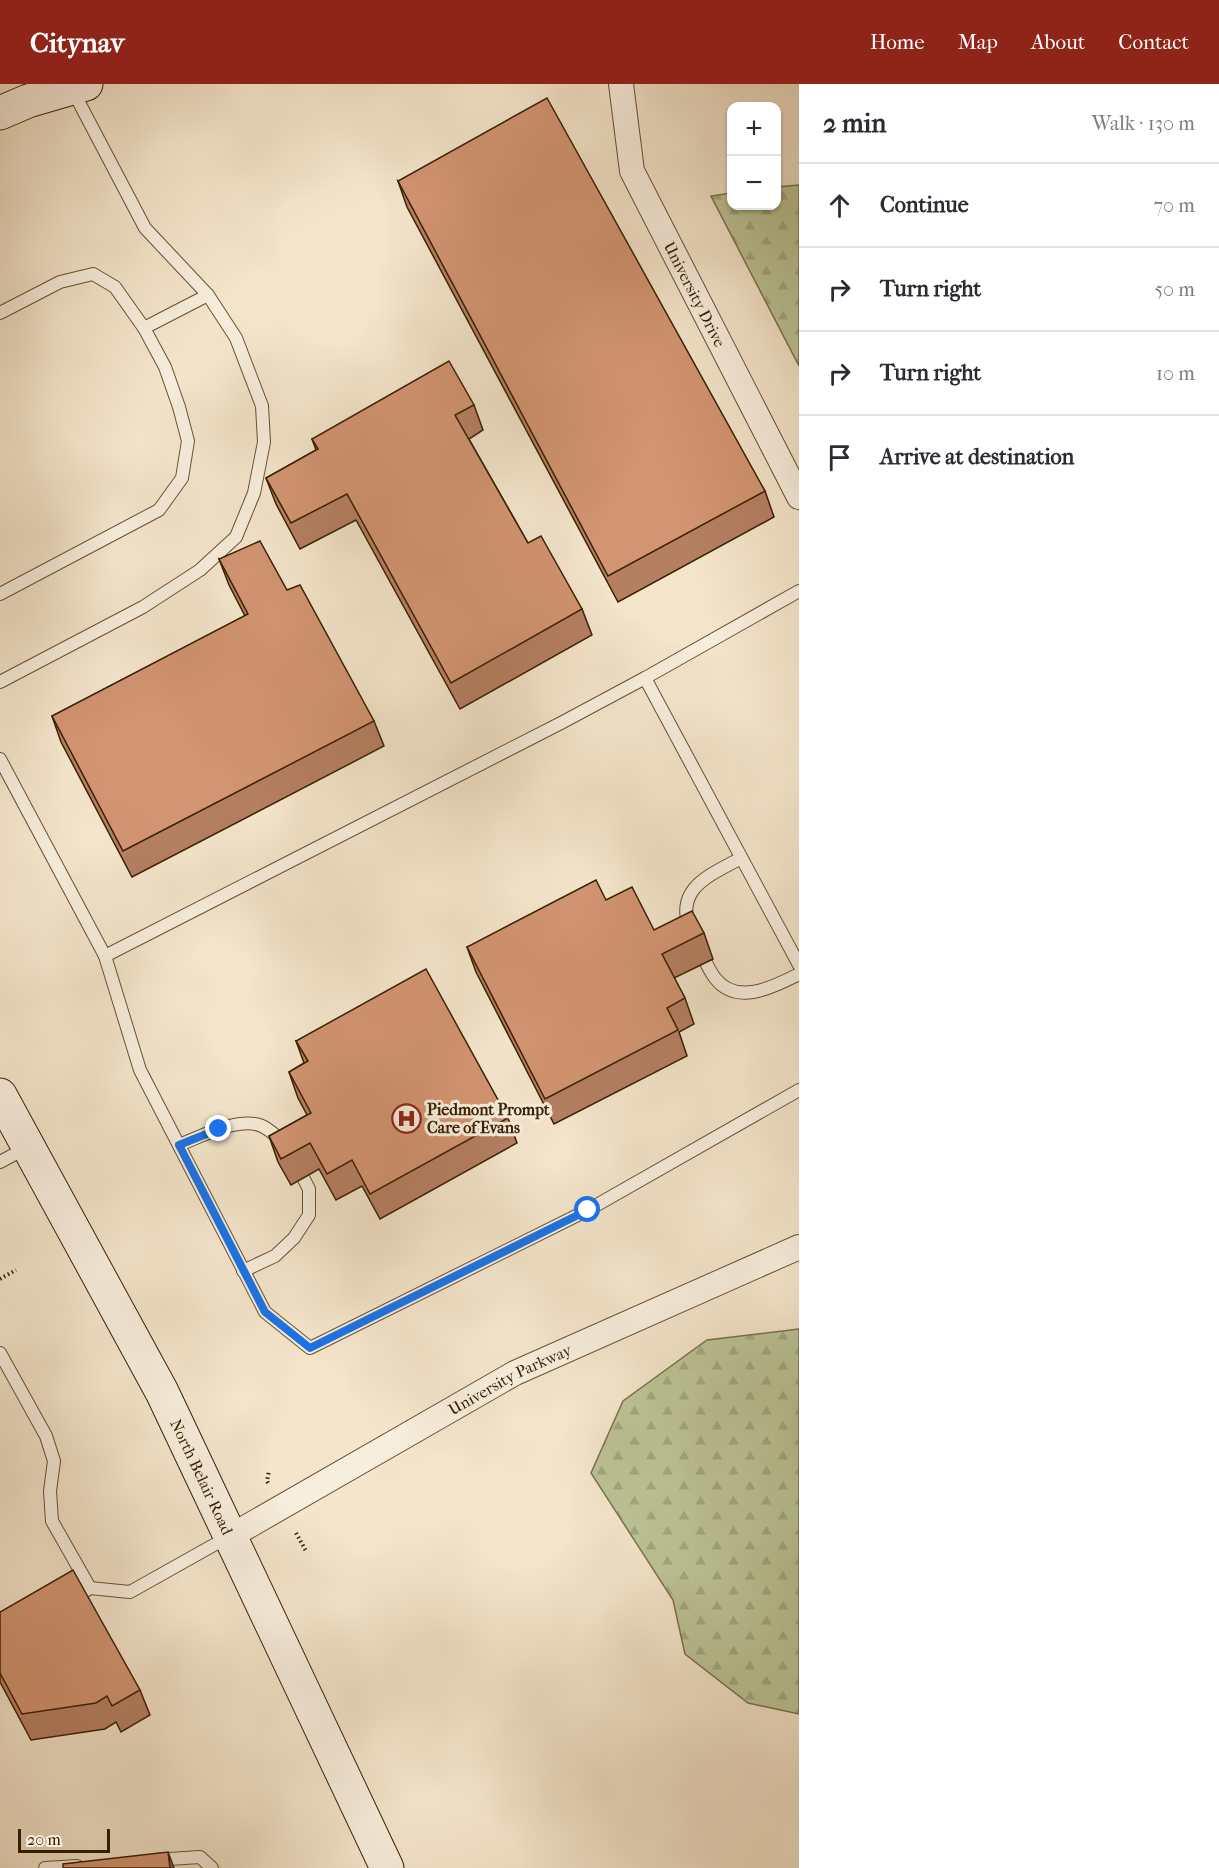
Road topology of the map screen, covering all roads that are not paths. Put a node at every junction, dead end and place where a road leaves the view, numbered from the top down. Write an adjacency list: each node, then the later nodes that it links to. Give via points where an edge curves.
1 (621, 84): 7 (street, University Drive, via 632,171)
2 (76, 85): 3 (main road); 4 (lane, via 145,228)
3 (0, 113)
4 (208, 295): 6 (lane); 11 (lane, via 236,338 262,405 264,442 254,493 236,537 200,570 143,607)
5 (0, 313): 6 (lane, via 60,282 93,274 115,288)
6 (144, 328): 9 (lane, via 165,367 188,441 182,478 159,510)
7 (799, 497)
8 (799, 591): 10 (lane)
9 (0, 594)
10 (645, 678): 13 (lane); 14 (lane)
11 (0, 682)
12 (0, 759): 14 (lane)
13 (741, 858): 15 (lane); 16 (lane, via 697,884 691,892 686,912 690,931 715,978 735,991 767,990)
14 (105, 956): 19 (lane, via 140,1070)
15 (799, 965)
16 (799, 974)
17 (799, 1090): 23 (lane, via 588,1210 310,1348 265,1312)
18 (0, 1095): 20 (main road, North Belair Road)
19 (179, 1145): 23 (lane); 23 (lane, via 219,1129 246,1123 262,1126 284,1143 309,1189 309,1215 294,1238 275,1256)
20 (28, 1147): 21 (lane); 25 (main road, North Belair Road, via 162,1392)
21 (0, 1162)
22 (799, 1247): 25 (street, University Parkway, via 515,1373)
23 (243, 1271)
24 (0, 1353): 26 (lane, via 46,1436 54,1461 52,1521)
25 (231, 1536): 26 (lane, via 130,1592); 32 (main road, North Belair Road)
26 (90, 1588): 27 (lane)
27 (60, 1606)
28 (141, 1861): 31 (lane, via 200,1857)
29 (93, 1864): 30 (lane)
30 (45, 1868)
31 (212, 1868)
32 (387, 1868)

